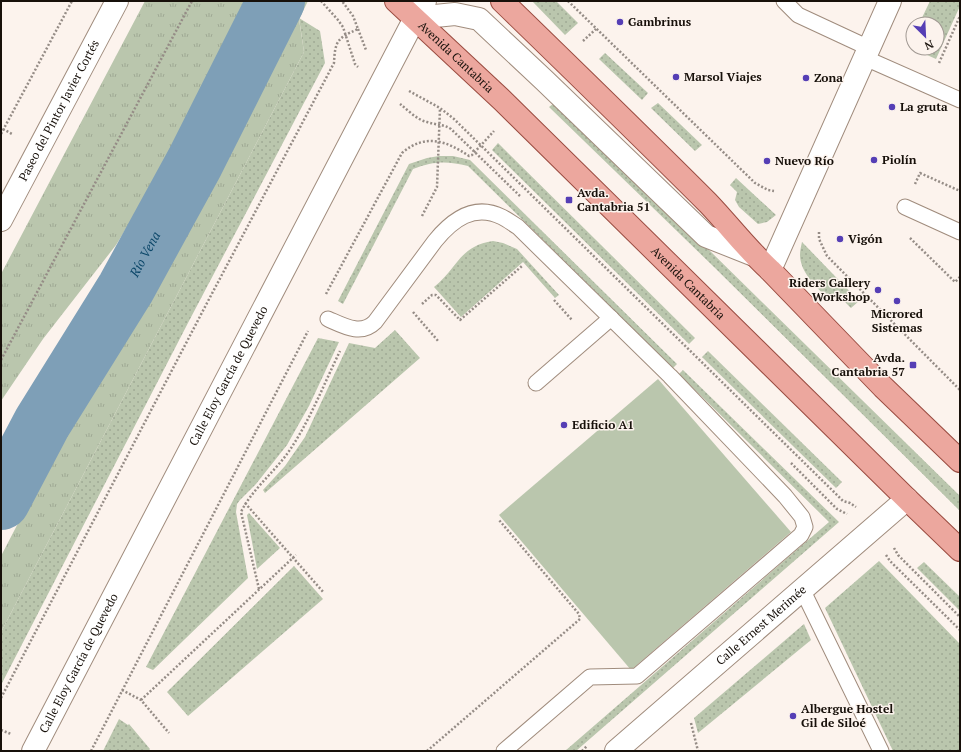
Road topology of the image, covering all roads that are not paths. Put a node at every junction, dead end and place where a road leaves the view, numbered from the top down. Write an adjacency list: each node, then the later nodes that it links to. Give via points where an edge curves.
1 (117, 1): 10 (street, Paseo del Pintor Javier Cortés)
2 (396, 1): 6 (main road, Avenida Cantabria)
3 (502, 1): 12 (main road, Avenida Cantabria, via 727,222)
4 (784, 1): 7 (lane, via 798,15)
5 (890, 1): 7 (street)
6 (420, 10): 12 (street, Avenida Cantabria, via 479,19 706,236); 17 (main road, Avenida Cantabria, via 502,100); 20 (street, Calle Eloy García de Quevedo)
7 (867, 53): 8 (lane); 12 (street)
8 (960, 100)
9 (905, 207): 11 (lane)
10 (1, 220)
11 (960, 232)
12 (762, 263): 16 (main road, Avenida Cantabria)
13 (611, 318): 14 (lane, via 518,227 501,216 469,213 444,229 375,322 360,330); 15 (lane); 21 (lane, via 785,496 802,517 805,527 801,535 637,676 590,677)
14 (328, 319)
15 (536, 383)
16 (960, 461)
17 (907, 499): 18 (main road, Avenida Cantabria); 19 (street, Calle Ernest Merimée)
18 (960, 550)
19 (802, 589): 22 (street, Calle Ernest Merimée); 23 (lane)
20 (33, 751)
21 (504, 751)
22 (616, 751)
23 (881, 751)

